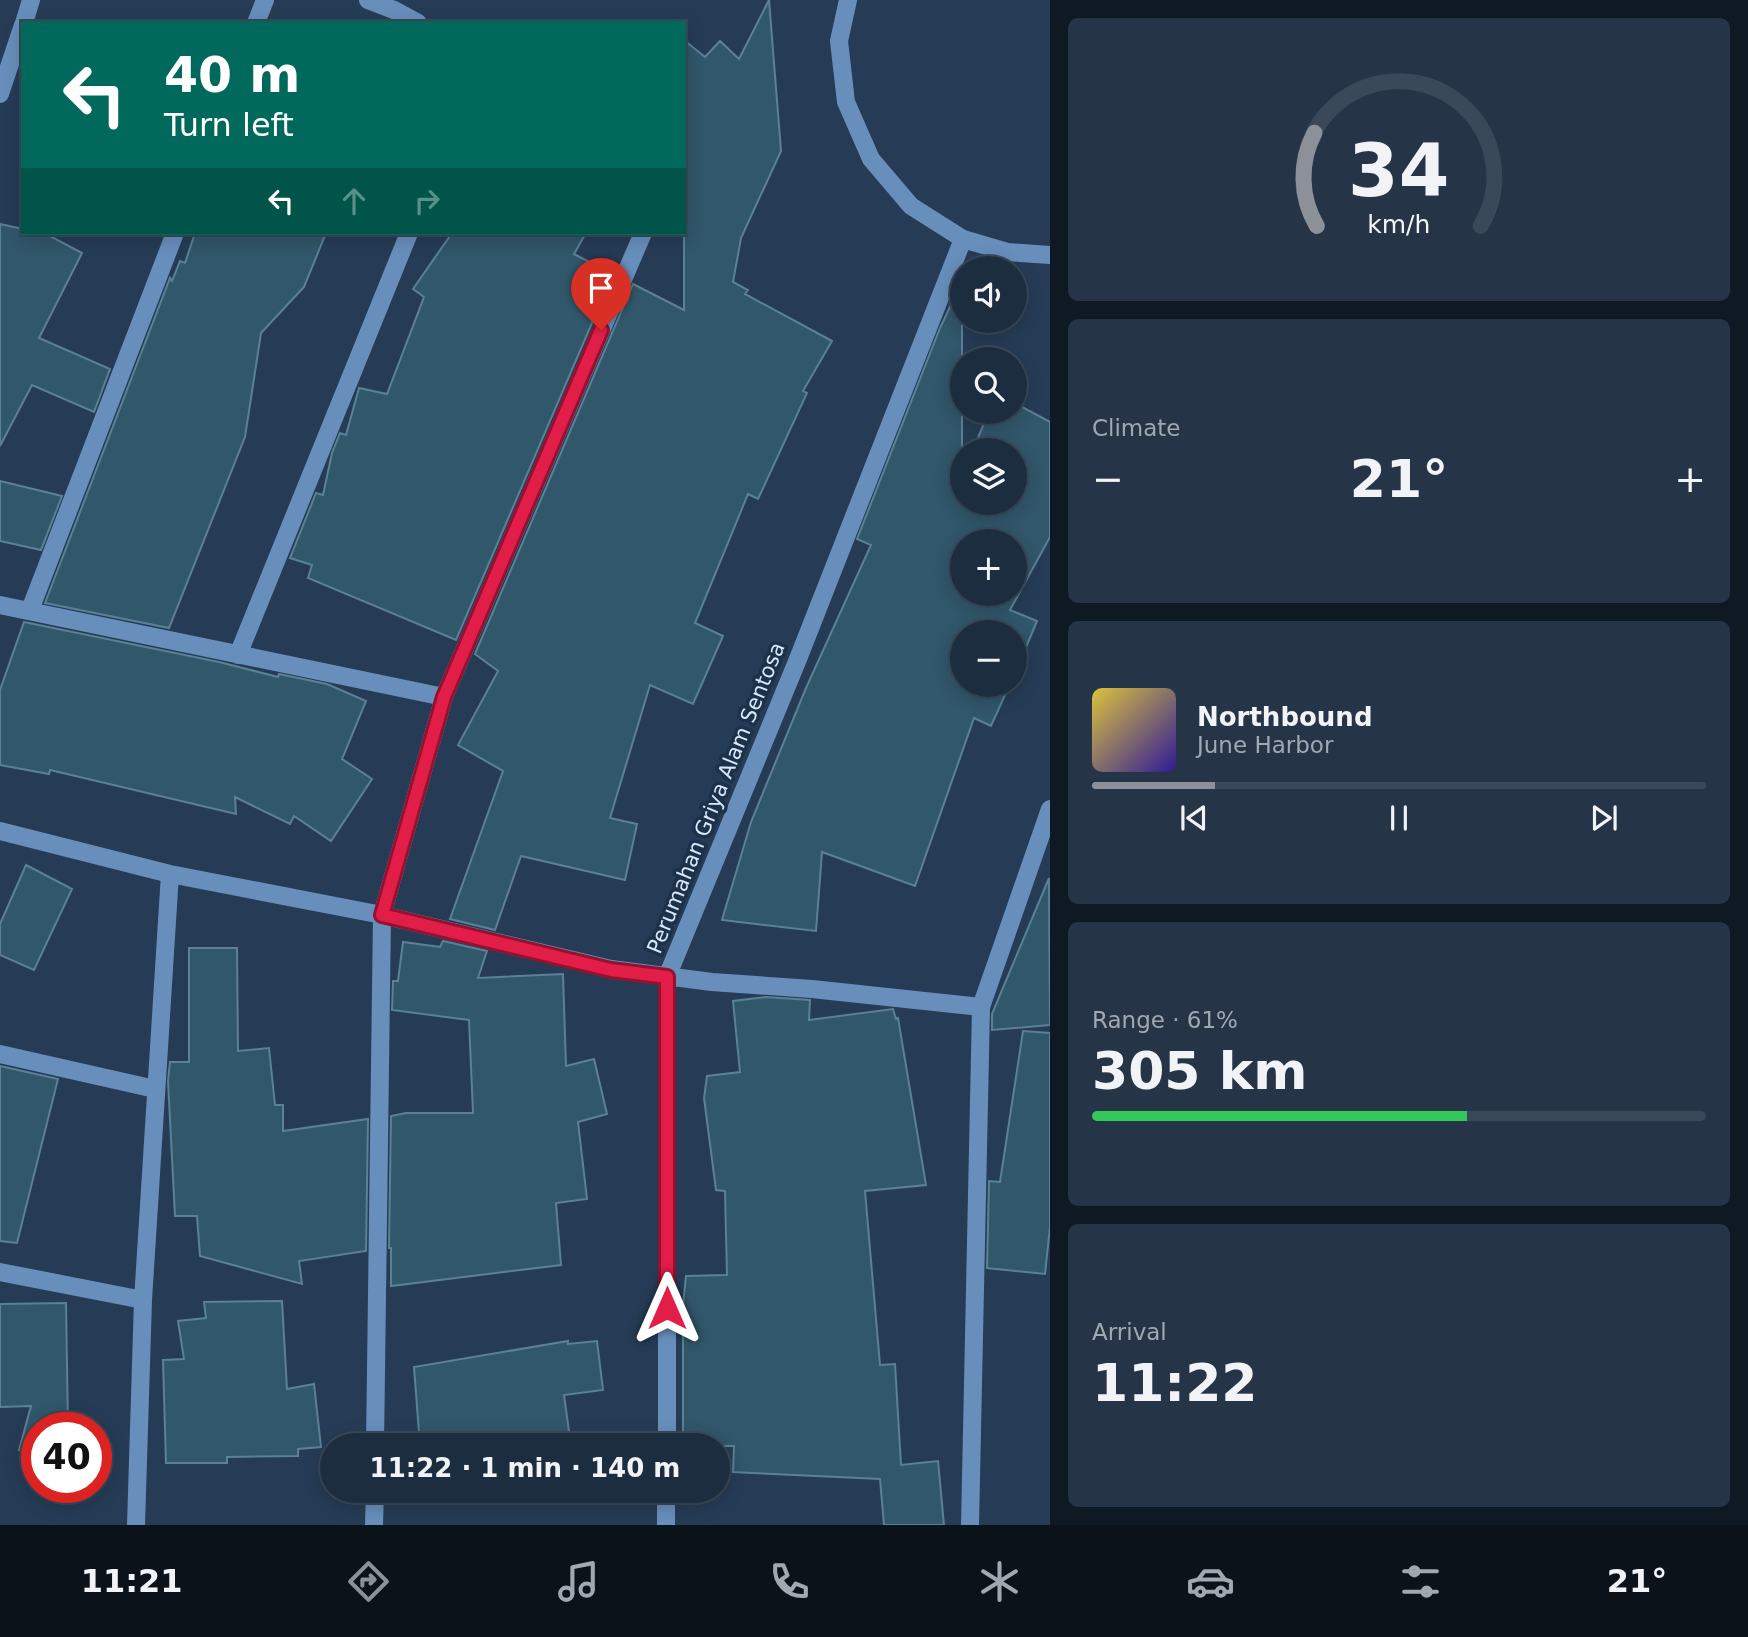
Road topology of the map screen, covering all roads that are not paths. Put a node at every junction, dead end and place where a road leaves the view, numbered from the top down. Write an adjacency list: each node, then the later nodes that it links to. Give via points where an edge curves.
1 (31, 0): 5 (street)
2 (265, 0): 6 (street)
3 (368, 0): 7 (street)
4 (848, 0): 13 (street, via 839,41 846,102 871,159 911,206)
5 (24, 21)
6 (257, 21)
7 (415, 21)
8 (21, 30): 9 (street)
9 (0, 94)
10 (174, 235): 16 (street)
11 (408, 235): 17 (street)
12 (642, 235): 18 (street)
13 (963, 239): 14 (street, via 1007,252); 23 (street, Perumahan Griya Alam Sentosa)
14 (1050, 255)
15 (0, 606): 16 (street)
16 (30, 610): 17 (street)
17 (238, 655): 18 (street)
18 (444, 697): 22 (street)
19 (1050, 809): 24 (street)
20 (0, 831): 21 (street)
21 (170, 874): 22 (street); 26 (street)
22 (382, 915): 23 (street, via 611,970); 29 (street)
23 (667, 977): 24 (street); 30 (street, Perumahan Griya Alam Sentosa)
24 (981, 1007): 36 (street)
25 (0, 1054): 26 (street)
26 (155, 1089): 28 (street)
27 (0, 1272): 28 (street)
28 (143, 1300): 33 (street)
29 (375, 1433)
30 (667, 1433)
31 (374, 1503): 34 (street)
32 (666, 1503): 35 (street)
33 (136, 1525)
34 (374, 1525)
35 (666, 1525)
36 (970, 1525)

